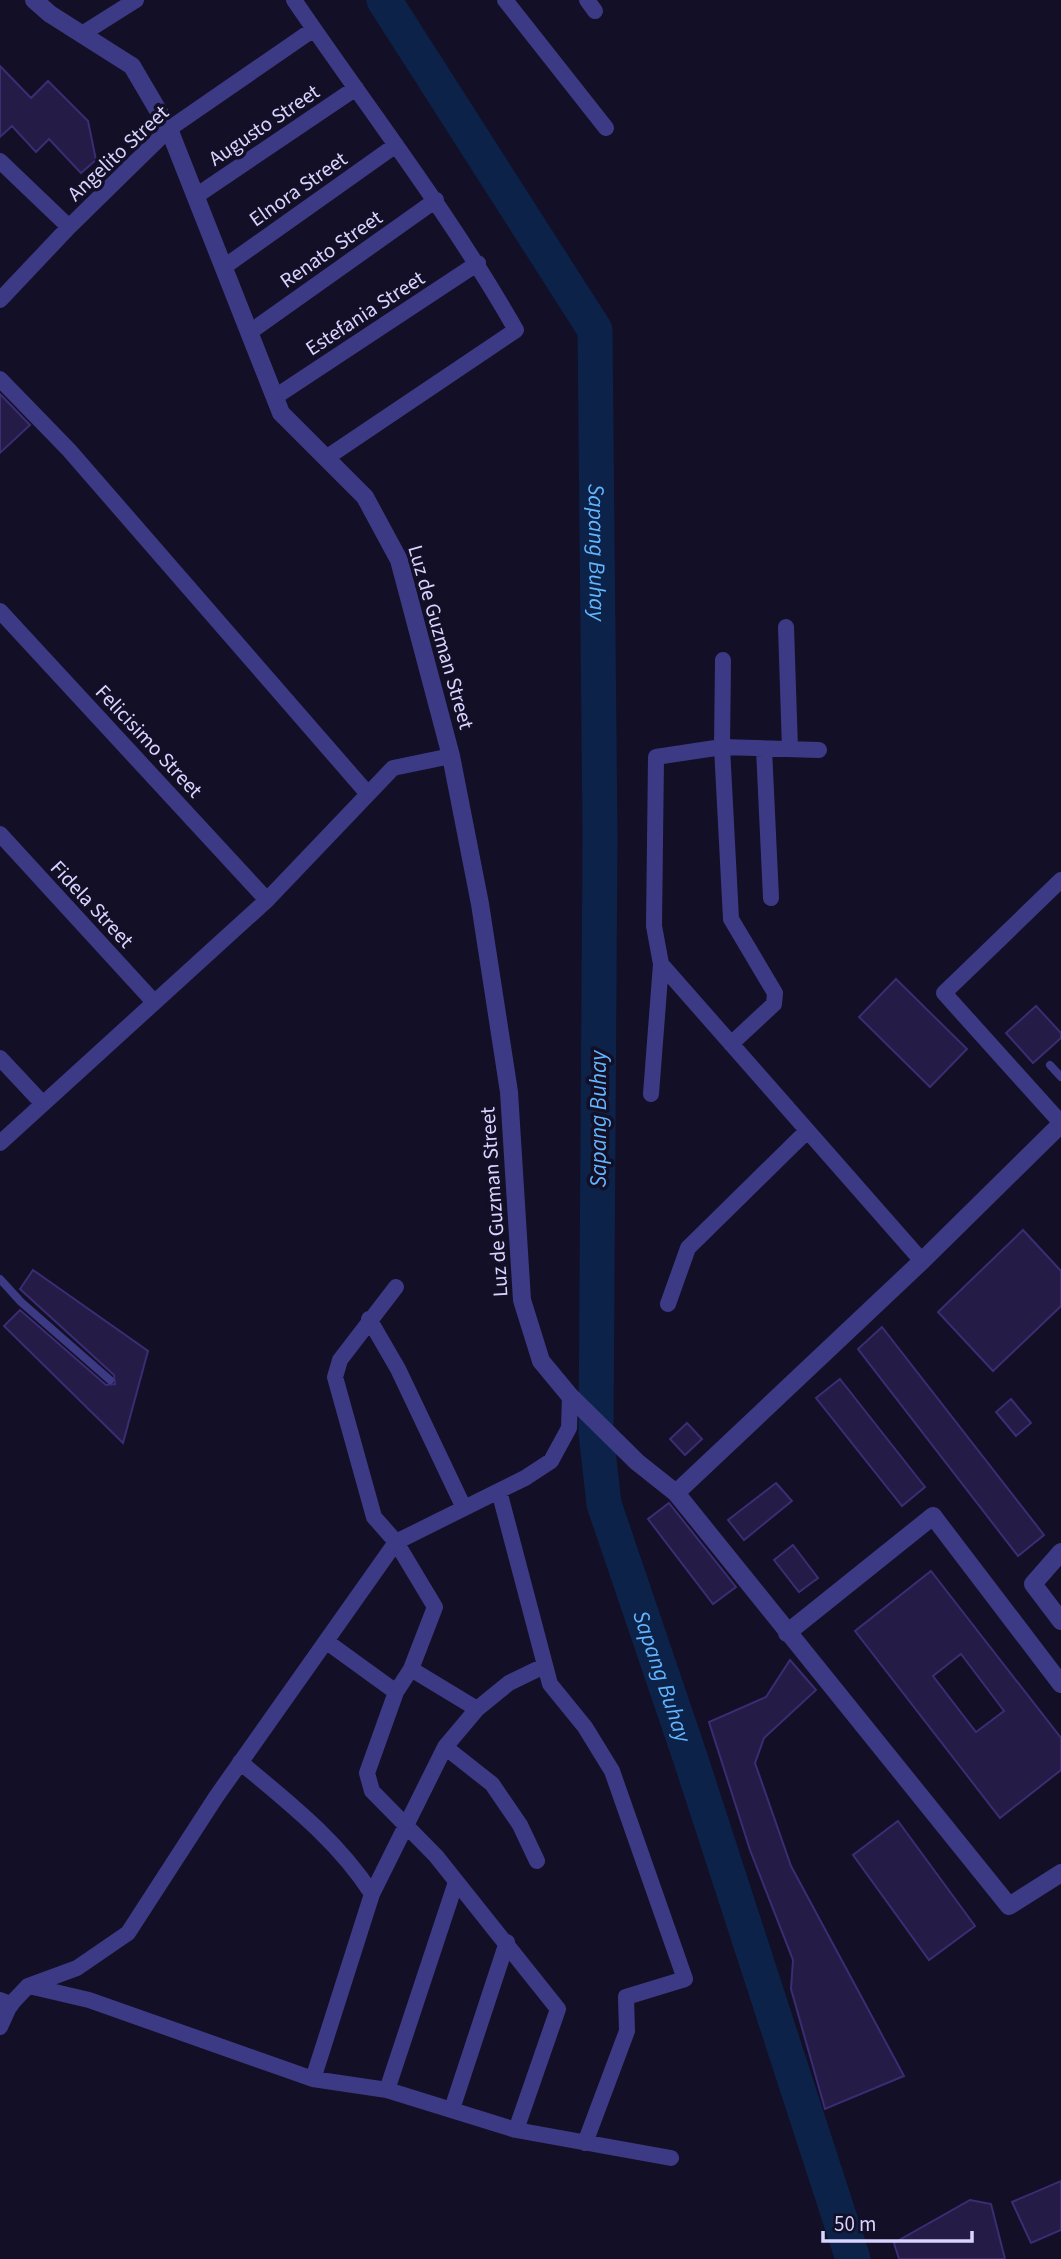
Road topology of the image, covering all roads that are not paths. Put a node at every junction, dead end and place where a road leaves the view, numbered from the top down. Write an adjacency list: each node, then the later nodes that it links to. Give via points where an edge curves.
1 (34, 0): 6 (street, Luz de Guzman Street)
2 (136, 0): 6 (street)
3 (294, 0): 5 (street)
4 (505, 0): 8 (street)
5 (314, 29): 7 (street); 9 (street, Angelito Street)
6 (82, 34): 9 (street, Luz de Guzman Street, via 132,66)
7 (356, 88): 10 (street); 12 (street, Augusto Street)
8 (606, 128)
9 (170, 129): 12 (street, Luz de Guzman Street); 14 (street, Angelito Street)
10 (396, 145): 13 (street); 16 (street, Elnora Street)
11 (0, 161): 14 (street)
12 (196, 196): 16 (street, Luz de Guzman Street)
13 (436, 200): 15 (street); 18 (street, Renato Street)
14 (69, 227): 17 (street, Angelito Street)
15 (478, 263): 20 (street, Estefania Street); 21 (street, via 516,330)
16 (224, 267): 18 (street, Luz de Guzman Street)
17 (0, 300)
18 (250, 332): 20 (street, Luz de Guzman Street)
19 (0, 380): 30 (street, via 69,450)
20 (275, 397): 21 (street, Luz de Guzman Street, via 282,413)
21 (326, 458): 29 (street, Luz de Guzman Street, via 365,497 399,560)
22 (0, 611): 34 (street, Felicisimo Street)
23 (786, 627): 27 (street)
24 (723, 660): 25 (street)
25 (722, 747): 26 (street); 35 (street, via 656,757 654,926); 37 (street, via 731,919 775,993 774,1004)
26 (764, 748): 27 (street); 33 (street)
27 (790, 749): 28 (street)
28 (819, 750)
29 (451, 756): 30 (street, via 393,768); 52 (street, Luz de Guzman Street, via 509,1092 522,1300 541,1361)
30 (368, 794): 34 (street)
31 (0, 834): 36 (street, Fidela Street)
32 (1061, 880): 43 (street, via 944,993)
33 (771, 898)
34 (267, 900): 36 (street)
35 (661, 964): 37 (street); 41 (street)
36 (154, 1002): 42 (street)
37 (731, 1044): 44 (street)
38 (0, 1058): 42 (street)
39 (1050, 1065): 40 (lane)
40 (1061, 1077)
41 (651, 1094)
42 (43, 1104): 45 (street)
43 (1061, 1124): 46 (street)
44 (807, 1131): 46 (street); 49 (street, via 688,1248)
45 (0, 1143)
46 (922, 1261): 54 (street)
47 (0, 1279): 51 (lane)
48 (396, 1287): 50 (street)
49 (668, 1304)
50 (369, 1319): 55 (street, via 398,1368); 56 (street, via 340,1360 335,1377 374,1517)
51 (110, 1380)
52 (576, 1402): 53 (street, via 569,1429 551,1461); 54 (street)
53 (499, 1491): 55 (street); 61 (street)
54 (676, 1493): 59 (street)
55 (464, 1508): 56 (street)
56 (396, 1542): 60 (street); 62 (street, via 435,1607)
57 (1061, 1552): 58 (street, via 1034,1584)
58 (1061, 1621)
59 (787, 1633): 63 (street, via 933,1516); 70 (street, via 1009,1906)
60 (327, 1642): 64 (street); 67 (street)
61 (544, 1666): 65 (street, via 516,1679); 81 (street, via 550,1684 585,1727 612,1771 685,1979 626,1997 627,2031)
62 (411, 1669): 64 (street); 65 (street)
63 (1061, 1684)
64 (396, 1692): 68 (street, via 367,1773 372,1791)
65 (477, 1709): 66 (street)
66 (445, 1747): 68 (street); 69 (street, via 492,1784)
67 (240, 1762): 72 (street, via 353,1864); 74 (street, via 128,1933 77,1968)
68 (404, 1827): 71 (street); 72 (street)
69 (537, 1861)
70 (1061, 1874)
71 (456, 1882): 73 (street); 78 (street)
72 (372, 1894): 77 (street)
73 (507, 1942): 79 (street); 80 (street, via 558,2009)
74 (28, 1986): 75 (street); 77 (street, via 89,2000)
75 (5, 2003): 76 (street)
76 (0, 2027)
77 (313, 2079): 78 (street)
78 (387, 2090): 79 (street)
79 (452, 2109): 80 (street)
80 (516, 2130): 81 (street)
81 (585, 2143): 82 (street)
82 (671, 2158)

